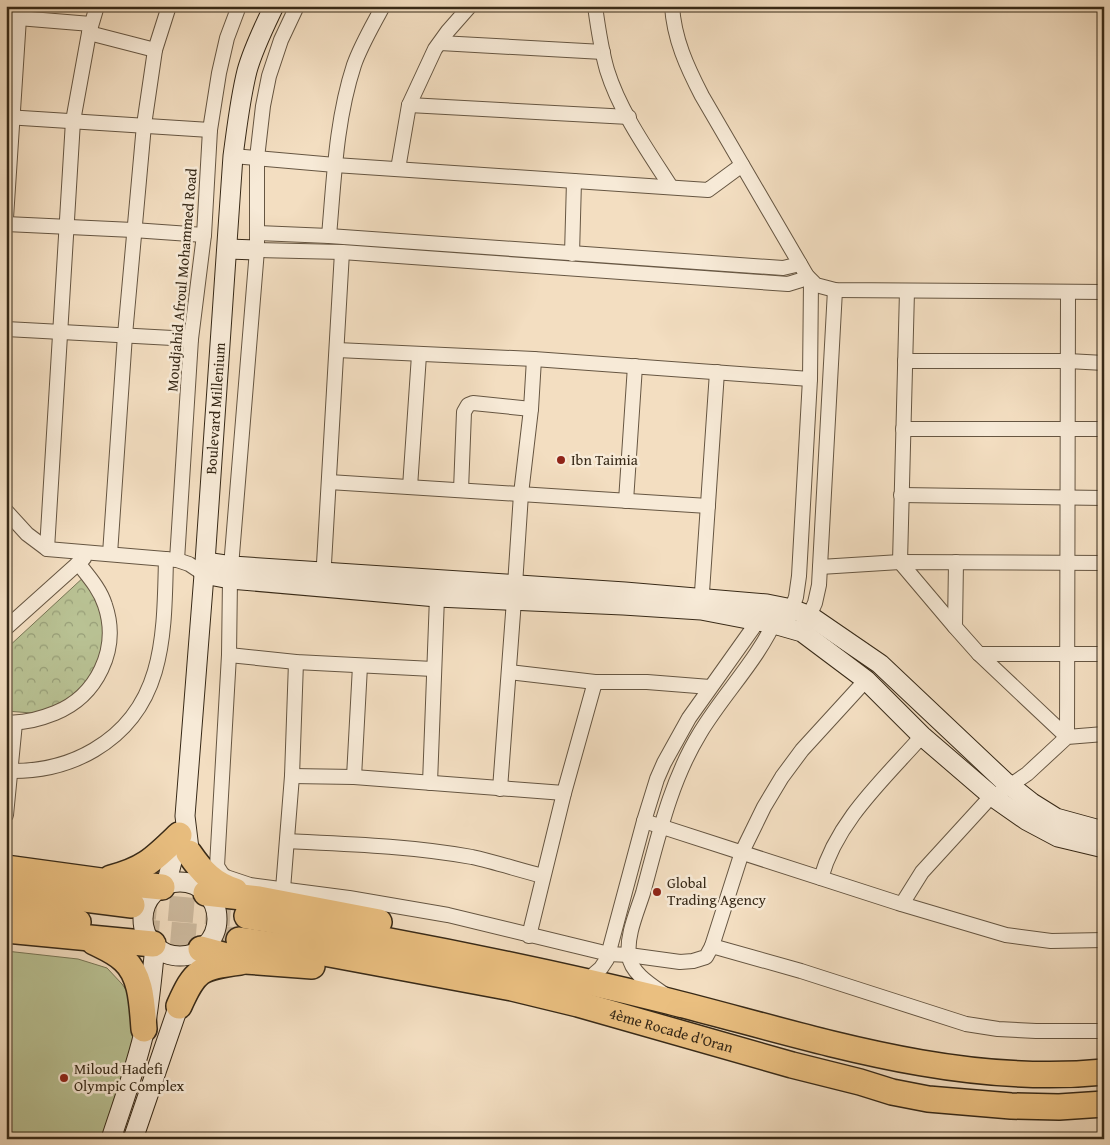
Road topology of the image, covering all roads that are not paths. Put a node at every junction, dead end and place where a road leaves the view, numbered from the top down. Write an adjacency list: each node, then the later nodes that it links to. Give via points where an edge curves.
1 (98, 6): 11 (street)
2 (168, 6): 13 (street)
3 (239, 6): 20 (street, Moudjahid Afroul Mohammed Road, via 219,73)
4 (274, 6): 21 (main road, Boulevard Millenium, via 248,69)
5 (297, 6): 22 (street, via 269,76)
6 (383, 6): 23 (street, via 355,64 344,105)
7 (470, 6): 12 (street)
8 (595, 6): 14 (street)
9 (672, 6): 24 (street, via 686,66)
10 (12, 18): 11 (street); 16 (street)
11 (90, 29): 13 (street); 18 (street)
12 (440, 43): 14 (street); 15 (street)
13 (154, 50): 19 (street)
14 (603, 52): 17 (street, via 608,72)
15 (409, 105): 17 (street); 25 (street)
16 (9, 117): 18 (street); 28 (street)
17 (629, 117): 27 (street)
18 (73, 122): 19 (street); 30 (street)
19 (144, 125): 20 (street); 31 (street)
20 (210, 130): 32 (street, Moudjahid Afroul Mohammed Road)
21 (233, 156): 22 (street); 35 (main road, Boulevard Millenium)
22 (257, 158): 23 (street); 34 (street)
23 (335, 165): 25 (street); 33 (street)
24 (742, 165): 27 (street, via 708,190); 39 (street)
25 (398, 169): 26 (street)
26 (574, 181): 27 (street); 38 (street)
27 (670, 188)
28 (6, 218)
29 (6, 224): 30 (street)
30 (66, 227): 31 (street); 47 (street)
31 (133, 230): 32 (street); 48 (street)
32 (204, 235): 49 (street, Moudjahid Afroul Mohammed Road)
33 (329, 236): 34 (street); 37 (street)
34 (258, 242): 35 (main road); 36 (street); 83 (street)
35 (228, 249): 81 (main road, Boulevard Millenium)
36 (342, 252): 40 (street); 50 (street)
37 (548, 252): 38 (street); 40 (street)
38 (572, 254): 39 (street, via 783,268)
39 (800, 264): 41 (street)
40 (546, 268): 41 (street, via 788,284)
41 (809, 279): 42 (street, via 822,288); 58 (street)
42 (835, 290): 43 (street); 82 (street)
43 (907, 291): 44 (street); 53 (street)
44 (1068, 292): 45 (street); 54 (street)
45 (1104, 292)
46 (6, 329): 47 (street)
47 (61, 332): 48 (street); 73 (street)
48 (125, 335): 49 (street); 75 (street)
49 (191, 339): 81 (street, Moudjahid Afroul Mohammed Road)
50 (337, 350): 51 (street); 63 (street)
51 (419, 355): 52 (street); 64 (street)
52 (534, 359): 56 (street); 59 (street)
53 (905, 361): 54 (street); 61 (street)
54 (1068, 362): 55 (street); 60 (street)
55 (1104, 363)
56 (635, 366): 57 (street); 70 (street)
57 (717, 372): 58 (street); 71 (street)
58 (810, 379): 88 (street, via 799,576 796,597)
59 (531, 409): 65 (street, via 468,404 464,412); 66 (street)
60 (1068, 428): 61 (street); 62 (street); 68 (street)
61 (903, 429): 67 (street)
62 (1104, 429)
63 (328, 482): 64 (street); 84 (street)
64 (410, 486): 65 (street)
65 (461, 490): 66 (street)
66 (520, 494): 70 (street); 85 (street)
67 (901, 495): 68 (street); 76 (street)
68 (1068, 497): 69 (street); 78 (street)
69 (1104, 498)
70 (626, 501): 71 (street)
71 (708, 506): 87 (street)
72 (6, 511): 73 (street, via 27,534)
73 (47, 549): 74 (street)
74 (90, 552): 75 (street); 80 (street)
75 (110, 554): 81 (street)
76 (900, 562): 77 (street); 82 (street); 90 (street)
77 (956, 562): 78 (street); 90 (street)
78 (1067, 562): 79 (street); 93 (street)
79 (1104, 563)
80 (78, 564): 91 (street); 103 (street, via 97,587 105,605 110,641 106,661 86,694 66,708 40,719)
81 (188, 564): 83 (main road); 107 (street, Moudjahid Afroul Mohammed Road, via 165,624 150,688 125,727 108,742 77,760 51,768); 119 (main road, Boulevard Millenium)
82 (820, 566): 89 (street, via 818,595)
83 (231, 573): 84 (main road); 95 (street)
84 (323, 580): 85 (main road); 86 (main road)
85 (515, 592): 86 (main road); 87 (main road); 99 (street)
86 (437, 597): 98 (street)
87 (701, 604): 88 (main road); 89 (main road)
88 (780, 607): 89 (main road); 89 (street)
89 (786, 624): 100 (main road); 102 (street); 111 (main road, via 880,664); 117 (street, via 760,647 699,734 676,780)
90 (954, 627): 92 (street)
91 (6, 628)
92 (979, 654): 93 (street); 106 (street)
93 (1067, 654): 94 (street); 106 (street)
94 (1104, 654)
95 (229, 655): 96 (street); 129 (street, via 217,866 231,880)
96 (296, 662): 97 (street); 108 (street)
97 (360, 666): 98 (street); 109 (street)
98 (433, 669): 110 (street)
99 (509, 672): 101 (street); 112 (street)
100 (866, 680): 105 (main road); 122 (street, via 792,763 764,807)
101 (595, 682): 102 (street); 113 (street)
102 (710, 687): 116 (street, via 664,763)
103 (11, 722): 107 (street)
104 (1104, 734): 106 (street)
105 (922, 736): 114 (main road); 125 (street, via 850,819 827,858)
106 (1067, 737): 111 (street)
107 (8, 771): 115 (street)
108 (292, 776): 109 (street); 120 (street)
109 (354, 777): 110 (street)
110 (430, 783): 112 (street)
111 (1011, 786): 114 (street); 118 (main road, via 1056,818)
112 (500, 789): 113 (street)
113 (564, 793): 124 (street)
114 (994, 797): 121 (main road, via 1026,820 1058,837); 132 (street, via 922,872)
115 (6, 815)
116 (644, 822): 117 (street); 143 (street)
117 (661, 827): 122 (street); 144 (street, via 631,932)
118 (1104, 829)
119 (184, 835): 126 (highway, via 140,868); 127 (main road); 130 (main road, via 194,873); 133 (highway, via 201,870)
120 (288, 841): 124 (street, via 438,853); 129 (street)
121 (1104, 848)
122 (742, 852): 125 (street); 140 (street)
123 (6, 868): 126 (highway)
124 (542, 876): 136 (street)
125 (822, 878): 132 (street)
126 (101, 881): 127 (highway)
127 (164, 886): 130 (main road, via 184,882); 139 (main road, via 153,894 143,913)
128 (6, 889): 131 (highway)
129 (283, 889): 136 (street, via 448,915)
130 (204, 891): 133 (highway); 141 (main road, via 217,916 216,929)
131 (132, 904)
132 (902, 904): 138 (street, via 1006,935 1058,941)
133 (253, 908): 145 (highway, via 343,914 546,957); 148 (highway, 4ème Rocade d'Oran, via 365,936 551,973)
134 (6, 911): 139 (highway)
135 (6, 930): 137 (highway)
136 (529, 936): 143 (street)
137 (87, 939): 139 (highway); 149 (highway, via 112,951 130,966 142,1000)
138 (1104, 940)
139 (147, 941): 141 (main road, via 176,956); 149 (main road, via 151,987)
140 (712, 946): 144 (street, via 706,957 693,961); 150 (street, via 966,1024 1036,1031)
141 (199, 950): 142 (highway); 147 (main road)
142 (242, 951): 147 (highway, via 196,975); 152 (highway, 4ème Rocade d'Oran, via 308,950 512,988 892,1092 928,1099 1011,1106)
143 (609, 954): 144 (street); 145 (street, via 605,964)
144 (629, 955): 146 (street, via 636,971)
145 (594, 974): 146 (highway)
146 (664, 994): 148 (highway)
147 (179, 1006): 154 (main road)
148 (698, 1009): 151 (highway, 4ème Rocade d'Oran, via 849,1048 936,1065 1022,1073)
149 (144, 1029): 153 (main road)
150 (1104, 1031)
151 (1104, 1072)
152 (1104, 1104)
153 (110, 1139)
154 (133, 1139)

